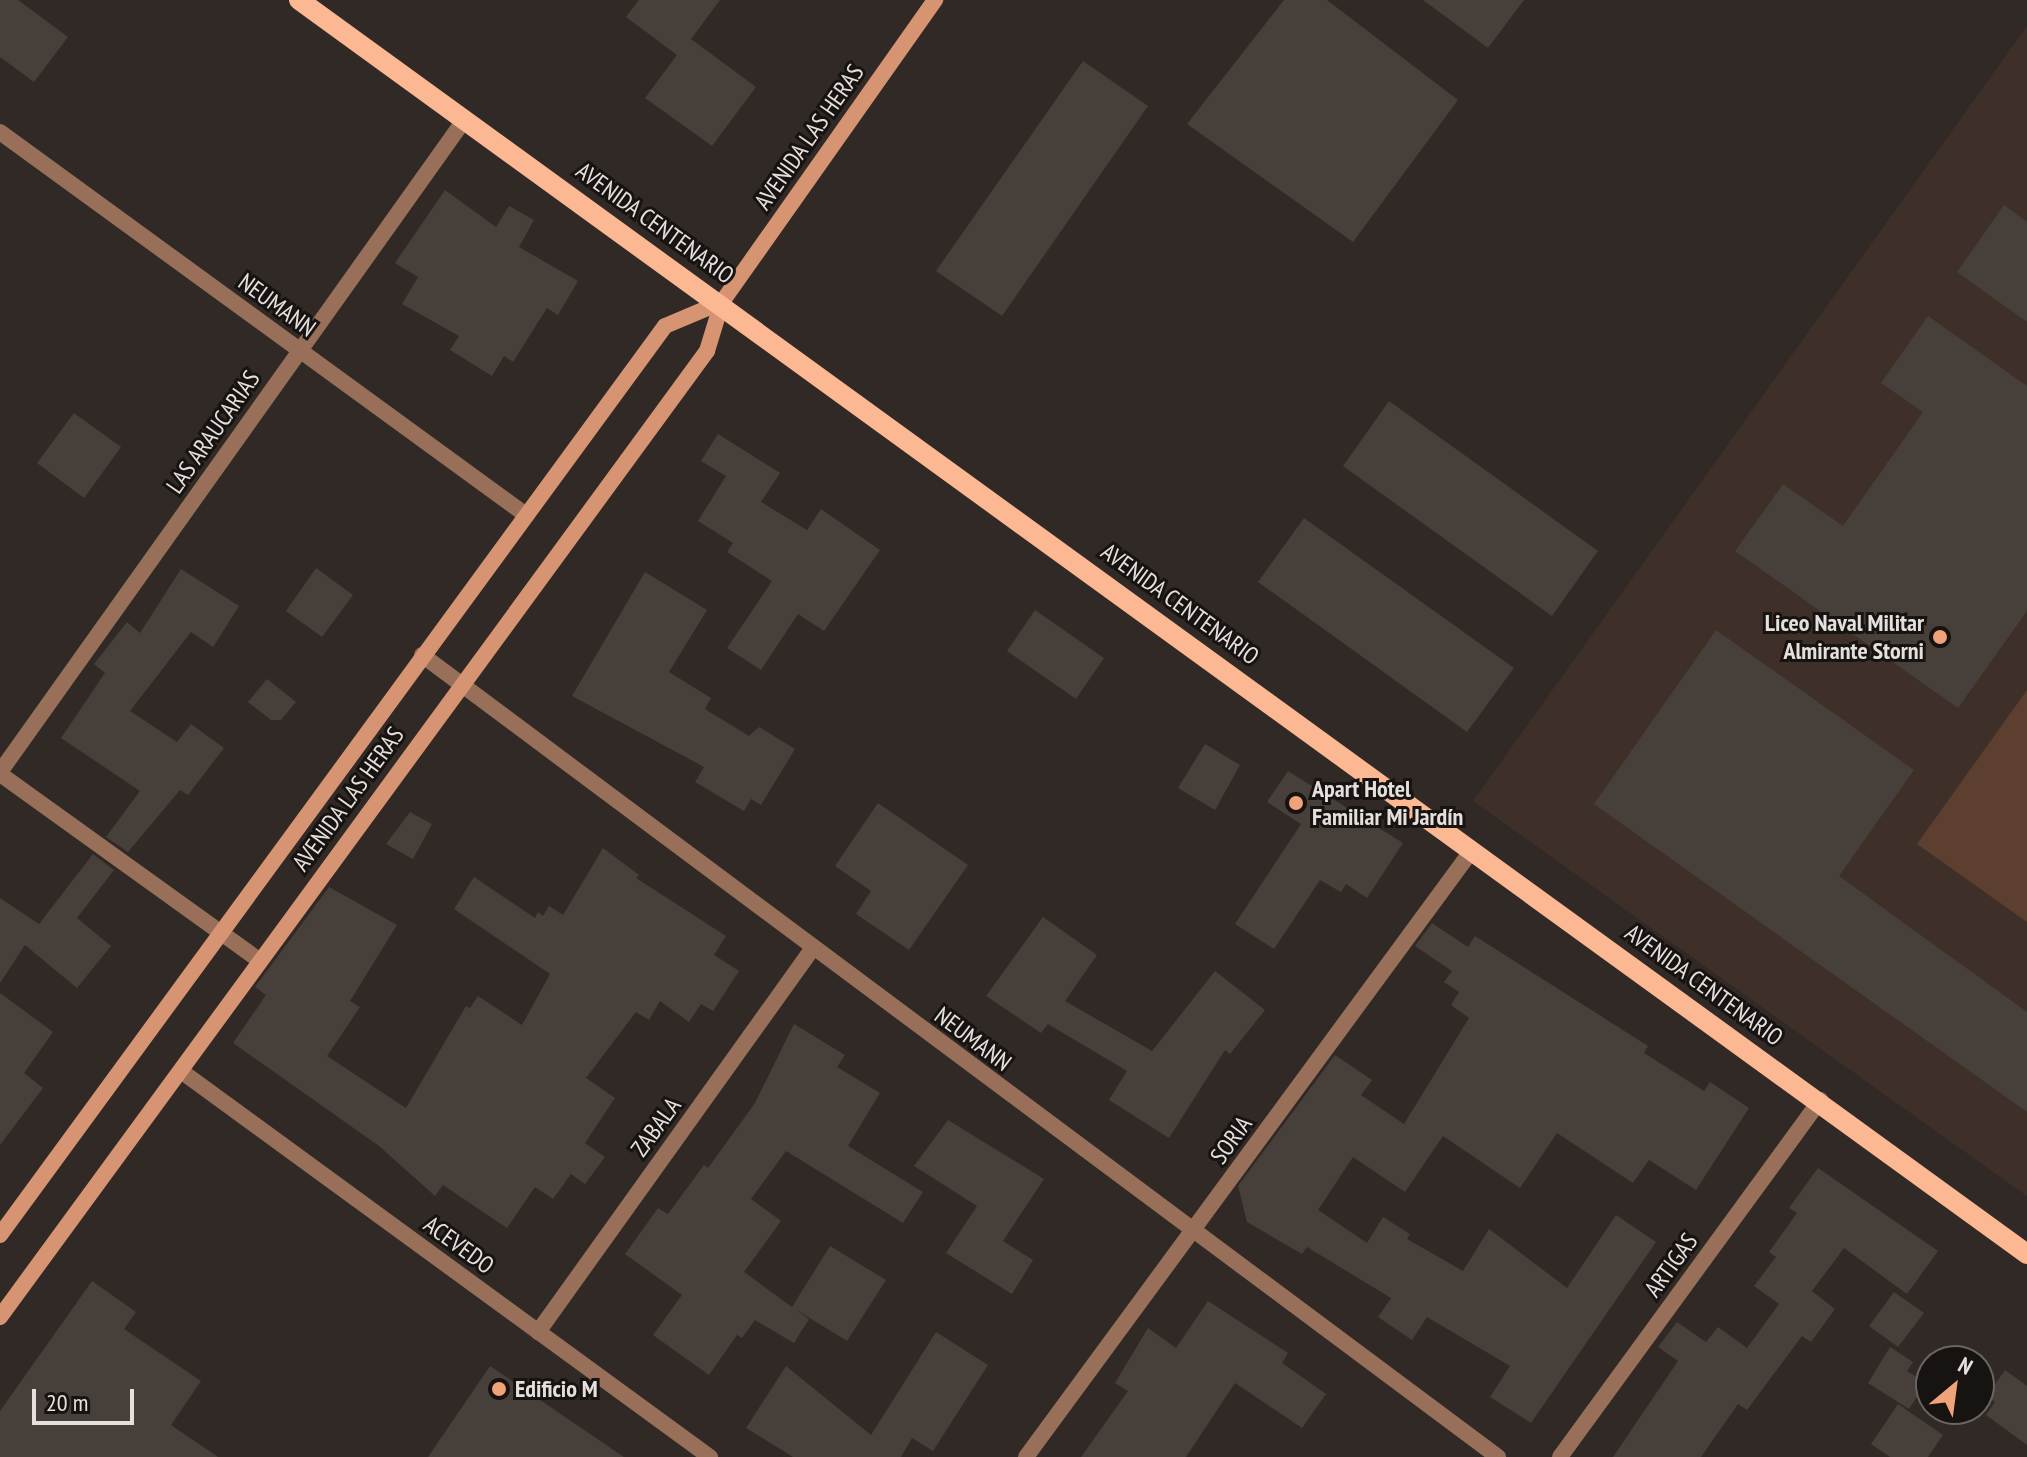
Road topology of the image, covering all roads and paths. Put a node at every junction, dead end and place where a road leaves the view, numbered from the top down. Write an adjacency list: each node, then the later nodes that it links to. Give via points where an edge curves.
1 (299, 0): 3 (main road, AVENIDA CENTENARIO)
2 (935, 0): 5 (main road, AVENIDA LAS HERAS)
3 (465, 119): 5 (main road, AVENIDA CENTENARIO); 6 (street, LAS ARAUCARIAS)
4 (0, 132): 6 (street, NEUMANN)
5 (722, 302): 7 (main road, AVENIDA LAS HERAS, via 665,326); 9 (main road, AVENIDA LAS HERAS, via 707,351); 11 (main road, AVENIDA CENTENARIO)
6 (300, 351): 7 (street, NEUMANN); 10 (street, LAS ARAUCARIAS)
7 (526, 515): 8 (main road, AVENIDA LAS HERAS)
8 (422, 655): 9 (street, NEUMANN); 12 (main road, AVENIDA LAS HERAS)
9 (461, 685): 13 (street, NEUMANN); 14 (main road, AVENIDA LAS HERAS)
10 (0, 773): 12 (street)
11 (1472, 850): 16 (main road, AVENIDA CENTENARIO); 17 (street, SORIA)
12 (221, 932): 14 (street); 18 (main road, AVENIDA LAS HERAS)
13 (812, 949): 17 (street, NEUMANN); 21 (street, ZABALA)
14 (260, 961): 15 (main road, AVENIDA LAS HERAS)
15 (181, 1071): 20 (main road, AVENIDA LAS HERAS); 21 (street, ACEVEDO)
16 (1820, 1100): 19 (main road, AVENIDA CENTENARIO); 25 (street, ARTIGAS)
17 (1193, 1232): 23 (street, SORIA); 24 (street, NEUMANN)
18 (0, 1235)
19 (2027, 1254)
20 (0, 1317)
21 (538, 1332): 22 (street, ACEVEDO)
22 (710, 1457)
23 (1026, 1457)
24 (1498, 1457)
25 (1560, 1457)

